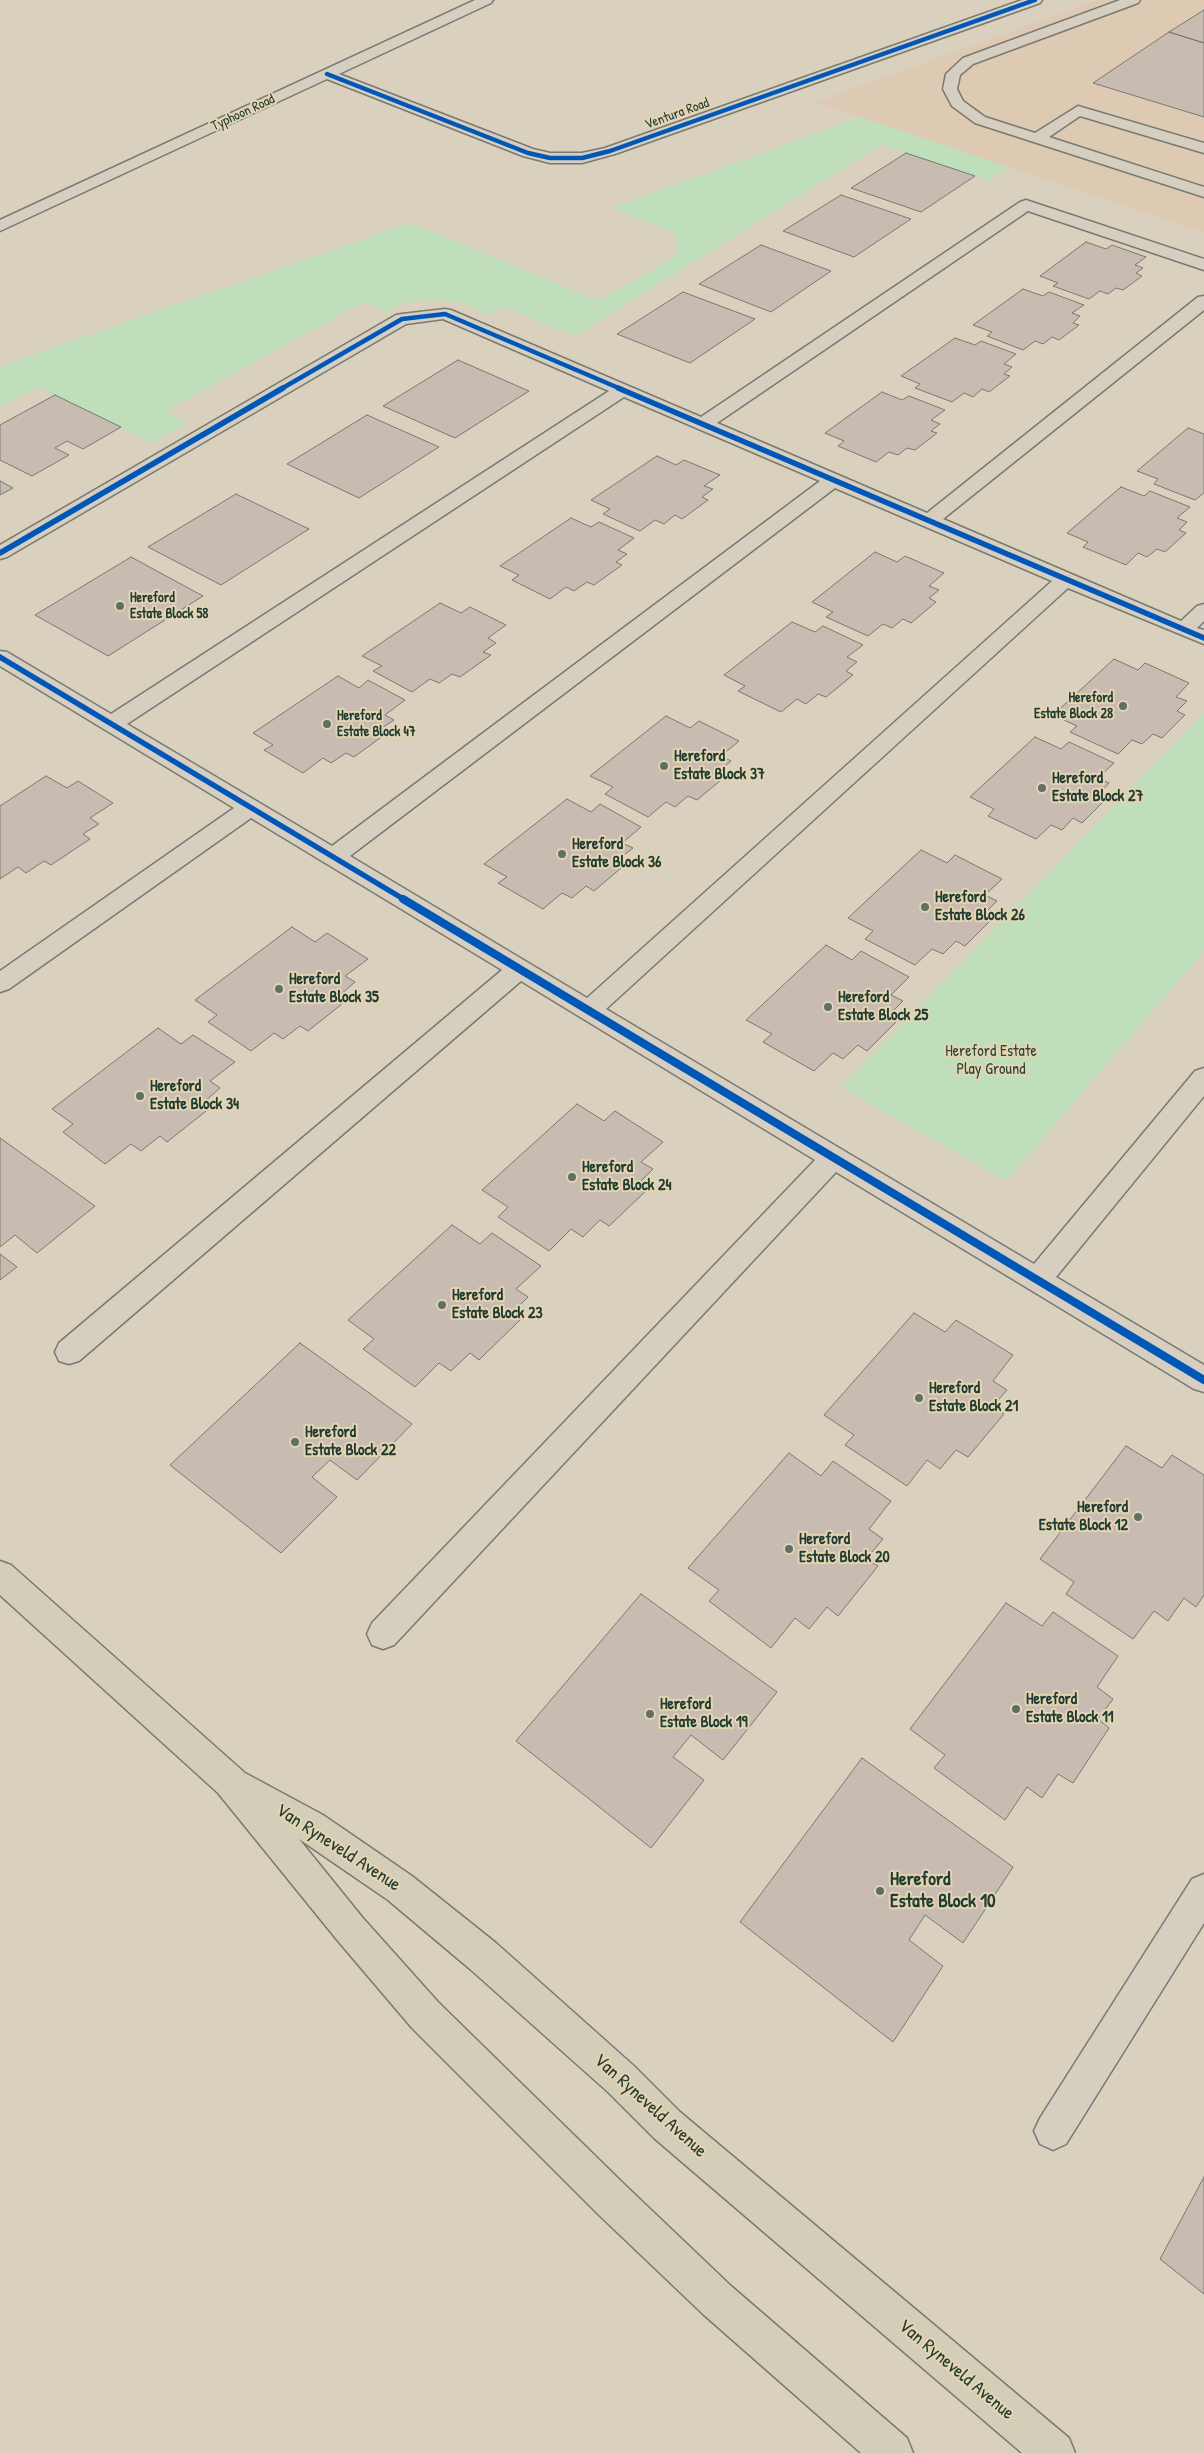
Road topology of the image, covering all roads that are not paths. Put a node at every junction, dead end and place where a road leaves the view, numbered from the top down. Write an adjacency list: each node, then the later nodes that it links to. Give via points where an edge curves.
1 (486, 0): 4 (street, Typhoon Road)
2 (1035, 0): 4 (street, Ventura Road, via 610,151 582,158 550,158 528,153)
3 (1133, 0): 5 (street, via 968,61 952,74 950,89 957,103 980,120)
4 (327, 74): 8 (street, Typhoon Road)
5 (1038, 138): 6 (street, via 1078,111); 7 (street)
6 (1204, 148)
7 (1204, 192)
8 (0, 226)
9 (1204, 265): 12 (street, via 1026,205)
10 (1204, 301): 14 (street)
11 (624, 390): 12 (street); 15 (street, via 445,314 402,318); 21 (street)
12 (703, 424): 13 (street)
13 (833, 480): 14 (street); 23 (street)
14 (930, 520): 16 (street)
15 (0, 553)
16 (1066, 579): 18 (street); 26 (street)
17 (1204, 610): 18 (street)
18 (1184, 629): 19 (street)
19 (1204, 638)
20 (0, 657): 21 (street)
21 (111, 724): 22 (street)
22 (251, 807): 23 (street); 25 (street)
23 (333, 856): 24 (street)
24 (519, 969): 26 (street); 30 (street)
25 (0, 983)
26 (588, 1010): 28 (street)
27 (1204, 1078): 29 (street)
28 (834, 1157): 29 (street); 33 (street)
29 (1037, 1280): 31 (street)
30 (69, 1352)
31 (1204, 1380)
32 (0, 1575): 34 (main road, Van Ryneveld Avenue)
33 (383, 1634)
34 (230, 1780): 37 (main road, Van Ryneveld Avenue, via 350,1929 425,2015 718,2300); 38 (main road, Van Ryneveld Avenue, via 311,1827 400,1888 483,1956 675,2131)
35 (1204, 1890): 36 (street)
36 (1053, 2131)
37 (892, 2453)
38 (1054, 2453)

